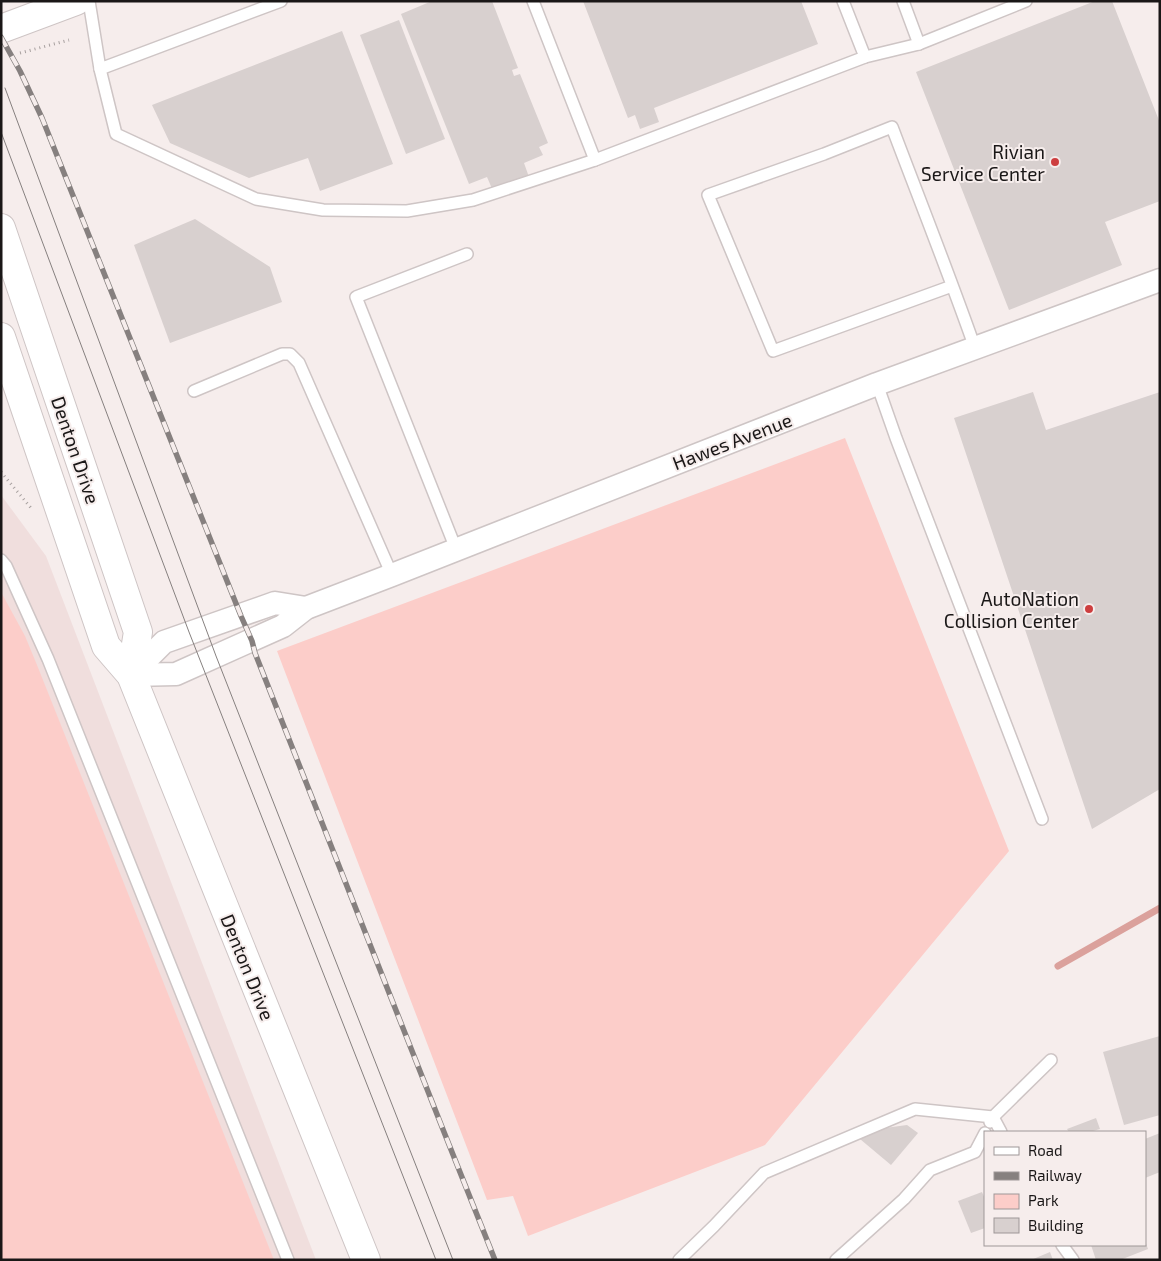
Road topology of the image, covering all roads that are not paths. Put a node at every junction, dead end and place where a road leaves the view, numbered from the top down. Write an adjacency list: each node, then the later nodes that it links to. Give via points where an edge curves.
1 (76, 1): 8 (main road)
2 (88, 1): 11 (lane)
3 (281, 1): 11 (lane)
4 (533, 1): 12 (lane)
5 (844, 1): 10 (lane)
6 (903, 1): 9 (lane)
7 (1026, 1): 9 (lane)
8 (1, 29)
9 (919, 44): 10 (lane)
10 (865, 57): 12 (lane)
11 (100, 69): 12 (lane, via 116,134 256,199 323,210 407,211 473,200)
12 (595, 160)
13 (1, 228): 25 (main road, Denton Drive, via 138,632)
14 (467, 254): 21 (lane, via 356,297)
15 (1160, 280): 18 (street, Hawes Avenue)
16 (952, 286): 16 (lane, via 892,127 708,195 773,352); 18 (lane)
17 (1, 338): 25 (main road, Denton Drive, via 106,646)
18 (975, 348): 19 (street, Hawes Avenue)
19 (878, 384): 21 (street, Hawes Avenue); 26 (lane)
20 (194, 391): 23 (lane, via 282,354 290,354 299,363)
21 (456, 549): 23 (street, Hawes Avenue)
22 (1, 560): 33 (lane, via 48,659)
23 (392, 575): 24 (street, Hawes Avenue)
24 (306, 608): 25 (street, Hawes Avenue, via 283,626 176,674); 25 (street, via 275,603 164,642)
25 (131, 675): 34 (main road, Denton Drive)
26 (1042, 819)
27 (1051, 1060): 28 (lane)
28 (993, 1117): 29 (lane); 30 (lane); 35 (lane, via 915,1109 764,1173)
29 (986, 1131)
30 (1000, 1131)
31 (984, 1134): 36 (lane, via 975,1152 930,1170 904,1199)
32 (1063, 1246): 37 (lane)
33 (288, 1260)
34 (366, 1260)
35 (679, 1260)
36 (836, 1260)
37 (1073, 1260)

